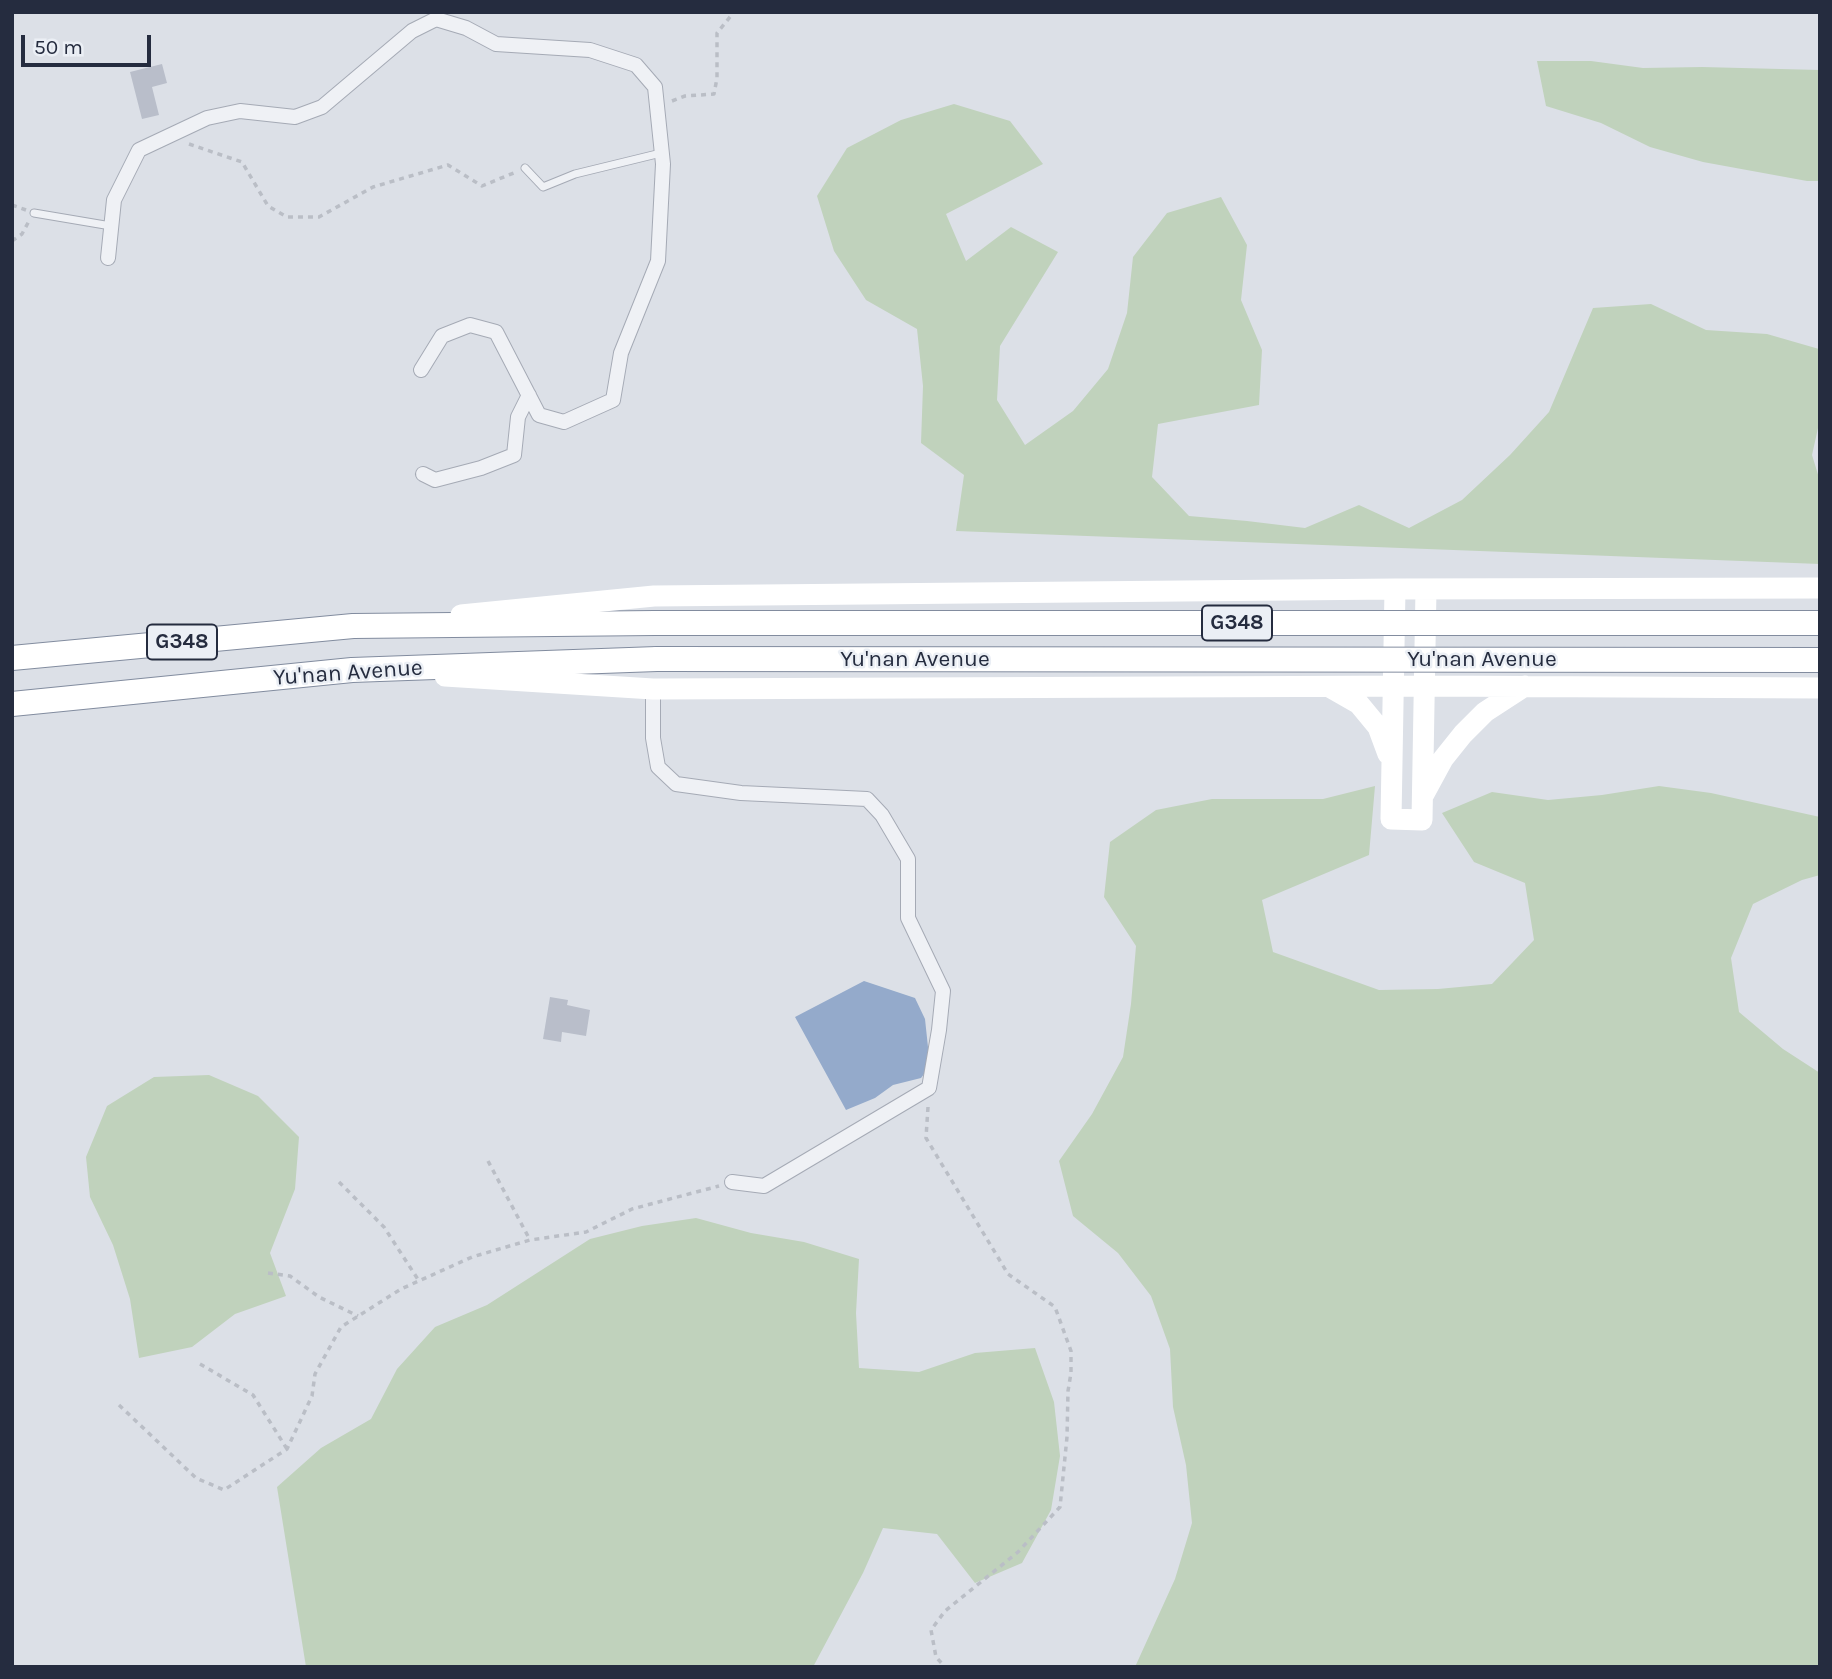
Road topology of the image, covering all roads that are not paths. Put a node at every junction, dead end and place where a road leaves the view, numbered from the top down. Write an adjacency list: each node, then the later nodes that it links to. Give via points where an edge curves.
1 (662, 153): 2 (lane, via 575,174 543,187); 4 (street, via 655,87 636,65 590,50 496,44 436,19 412,31 322,107 295,117 240,111 207,118 139,150 114,200); 7 (street, via 658,261 621,353 613,400 565,422 539,415)
2 (525, 168)
3 (34, 213): 4 (lane)
4 (111, 226): 5 (street)
5 (108, 258)
6 (421, 370): 7 (street, via 442,336 470,326 496,332)
7 (529, 395): 8 (street, via 518,417 514,455 435,480)
8 (423, 474)
9 (1820, 588): 11 (main road)
10 (1395, 589): 11 (main road); 13 (main road, via 654,596); 17 (main road)
11 (1426, 589): 18 (main road)
12 (1820, 623): 13 (highway, Yu'nan Avenue / G348, bridge)
13 (353, 626): 14 (highway, Yu'nan Avenue / G348)
14 (12, 658)
15 (1820, 660): 16 (highway, Yu'nan Avenue / G348, bridge, via 657,659)
16 (352, 670): 22 (main road); 23 (highway, Yu'nan Avenue / G348)
17 (1394, 686): 18 (main road); 20 (main road); 24 (main road)
18 (1424, 686): 19 (main road); 25 (main road)
19 (1525, 686): 21 (main road); 25 (main road, via 1485,712 1463,734)
20 (1329, 687): 22 (main road); 24 (main road, via 1359,704 1378,727)
21 (1820, 688)
22 (653, 689): 26 (street, via 653,738 659,767 676,784 741,793 867,799 908,859 908,918 943,991 929,1088 764,1186)
23 (12, 704)
24 (1393, 767): 25 (main road, via 1391,819 1422,820)
25 (1423, 796)
26 (732, 1182)

